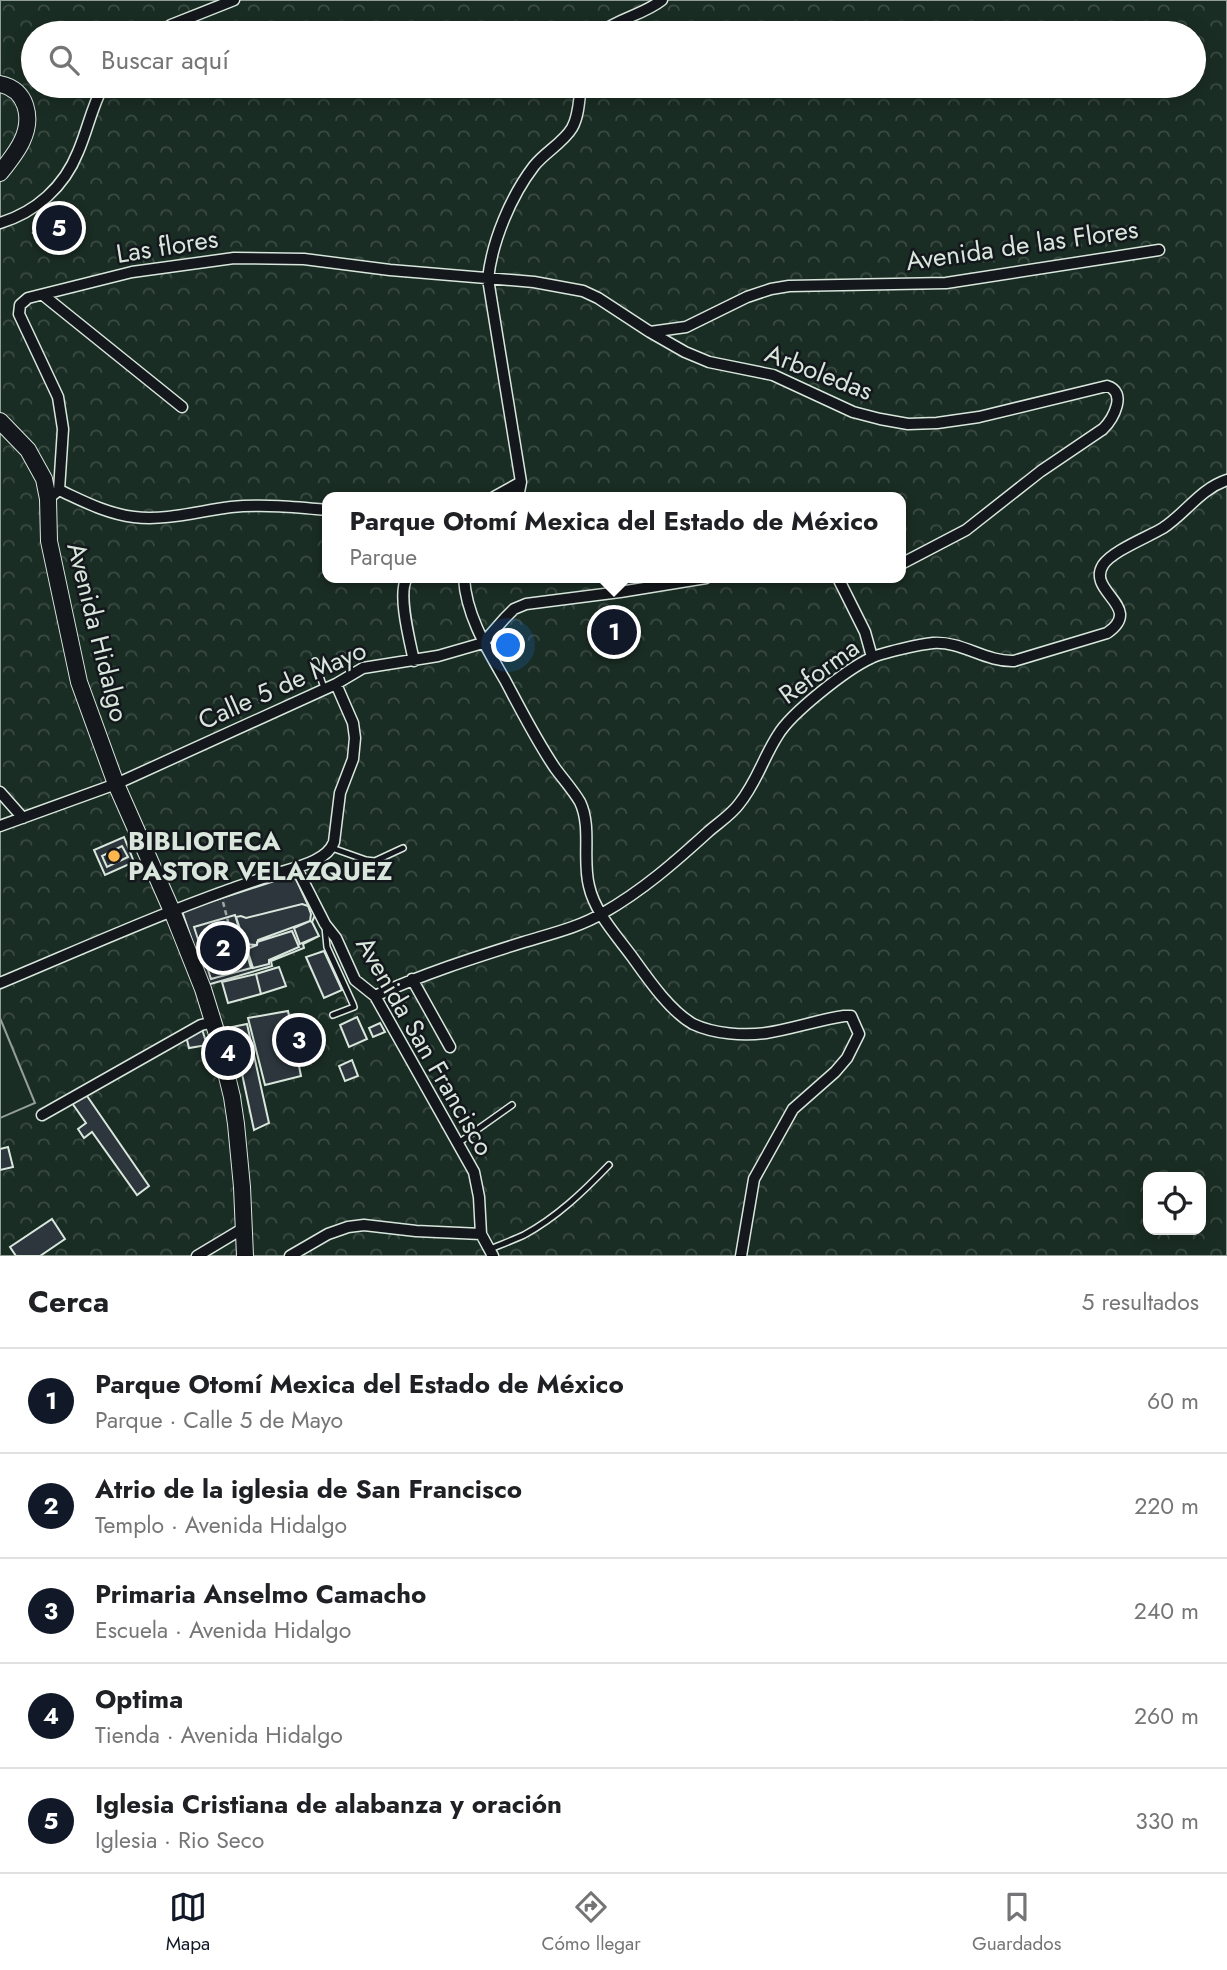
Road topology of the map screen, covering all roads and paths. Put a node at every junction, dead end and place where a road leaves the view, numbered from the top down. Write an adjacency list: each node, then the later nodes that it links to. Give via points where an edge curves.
1 (234, 0): 3 (street)
2 (662, 0): 4 (street)
3 (182, 21)
4 (622, 21)
5 (2, 85): 6 (main road)
6 (21, 96)
7 (23, 98): 10 (main road, via 28,126)
8 (97, 98): 11 (street, via 68,172 37,206)
9 (579, 98): 13 (street, via 571,130 525,179 495,242)
10 (0, 173)
11 (0, 223)
12 (1159, 250): 15 (street, Avenida de las Flores, via 946,283 789,286 747,297 686,327)
13 (488, 279): 14 (street, Las flores, via 304,260 234,258 132,272); 15 (street, Las flores, via 583,291); 19 (street)
14 (43, 295): 16 (street); 22 (street, Las flores, via 28,298 18,310 58,397 63,429)
15 (650, 332): 24 (street, Arboledas, via 709,362 773,375 853,412 908,424 979,417 1107,386 1117,392 1110,421 1103,429 966,530)
16 (182, 407)
17 (0, 421): 22 (main road, Avenida Hidalgo, via 27,450)
18 (1227, 480): 30 (street, Reforma, via 1205,490 1165,526 1102,566 1103,585 1121,618 1107,633 1014,661 992,659 948,643)
19 (521, 482): 20 (street); 21 (street)
20 (503, 492)
21 (520, 492)
22 (54, 495): 23 (street, via 136,517 263,505); 35 (main road, Avenida Hidalgo, via 49,541 79,682)
23 (322, 510)
24 (906, 561)
25 (404, 583): 32 (street)
26 (465, 583): 29 (street)
27 (675, 583): 29 (street, via 526,604 514,609)
28 (840, 583): 30 (street)
29 (483, 643): 32 (street, Calle 5 de Mayo); 44 (street, via 579,801 585,817 586,873)
30 (872, 657): 44 (street, Reforma, via 785,724 755,783 737,806 679,860)
31 (315, 661): 34 (lane)
32 (414, 661): 33 (street, Calle 5 de Mayo, via 363,668)
33 (336, 684): 34 (street, Calle 5 de Mayo); 39 (street, via 355,738)
34 (324, 688): 35 (street, Calle 5 de Mayo)
35 (116, 783): 37 (street, Calle 5 de Mayo); 43 (main road, Avenida Hidalgo)
36 (0, 792): 37 (street)
37 (23, 818): 38 (street, Calle 5 de Mayo)
38 (0, 826)
39 (332, 848): 40 (lane, via 374,861); 41 (street)
40 (403, 848)
41 (296, 867): 42 (street); 45 (street, Avenida San Francisco)
42 (221, 892): 43 (street); 47 (path)
43 (172, 911): 50 (street); 53 (main road, Avenida Hidalgo)
44 (601, 915): 49 (street, Reforma); 65 (street, via 654,986 693,1023 737,1034 765,1033 851,1016 859,1034 835,1072 793,1109 754,1179)
45 (325, 924): 51 (street, Avenida San Francisco, via 355,980); 52 (lane, via 327,947 354,1003)
46 (240, 929): 47 (path)
47 (231, 933): 48 (path)
48 (199, 951)
49 (412, 979): 51 (street, Reforma); 54 (street)
50 (0, 983)
51 (374, 996): 57 (street, Avenida San Francisco)
52 (333, 1015)
53 (214, 1022): 56 (street, via 201,1025); 59 (main road, Avenida Hidalgo, via 236,1124)
54 (450, 1047)
55 (512, 1105): 57 (lane)
56 (42, 1115)
57 (457, 1144): 60 (street, Avenida San Francisco, via 474,1172)
58 (609, 1165): 61 (lane, via 557,1214)
59 (242, 1229): 62 (street); 63 (main road, Avenida Hidalgo)
60 (481, 1234): 61 (street, Avenida San Francisco); 64 (street, via 364,1225 328,1234)
61 (491, 1253)
62 (197, 1256)
63 (245, 1256)
64 (290, 1256)
65 (741, 1256)

